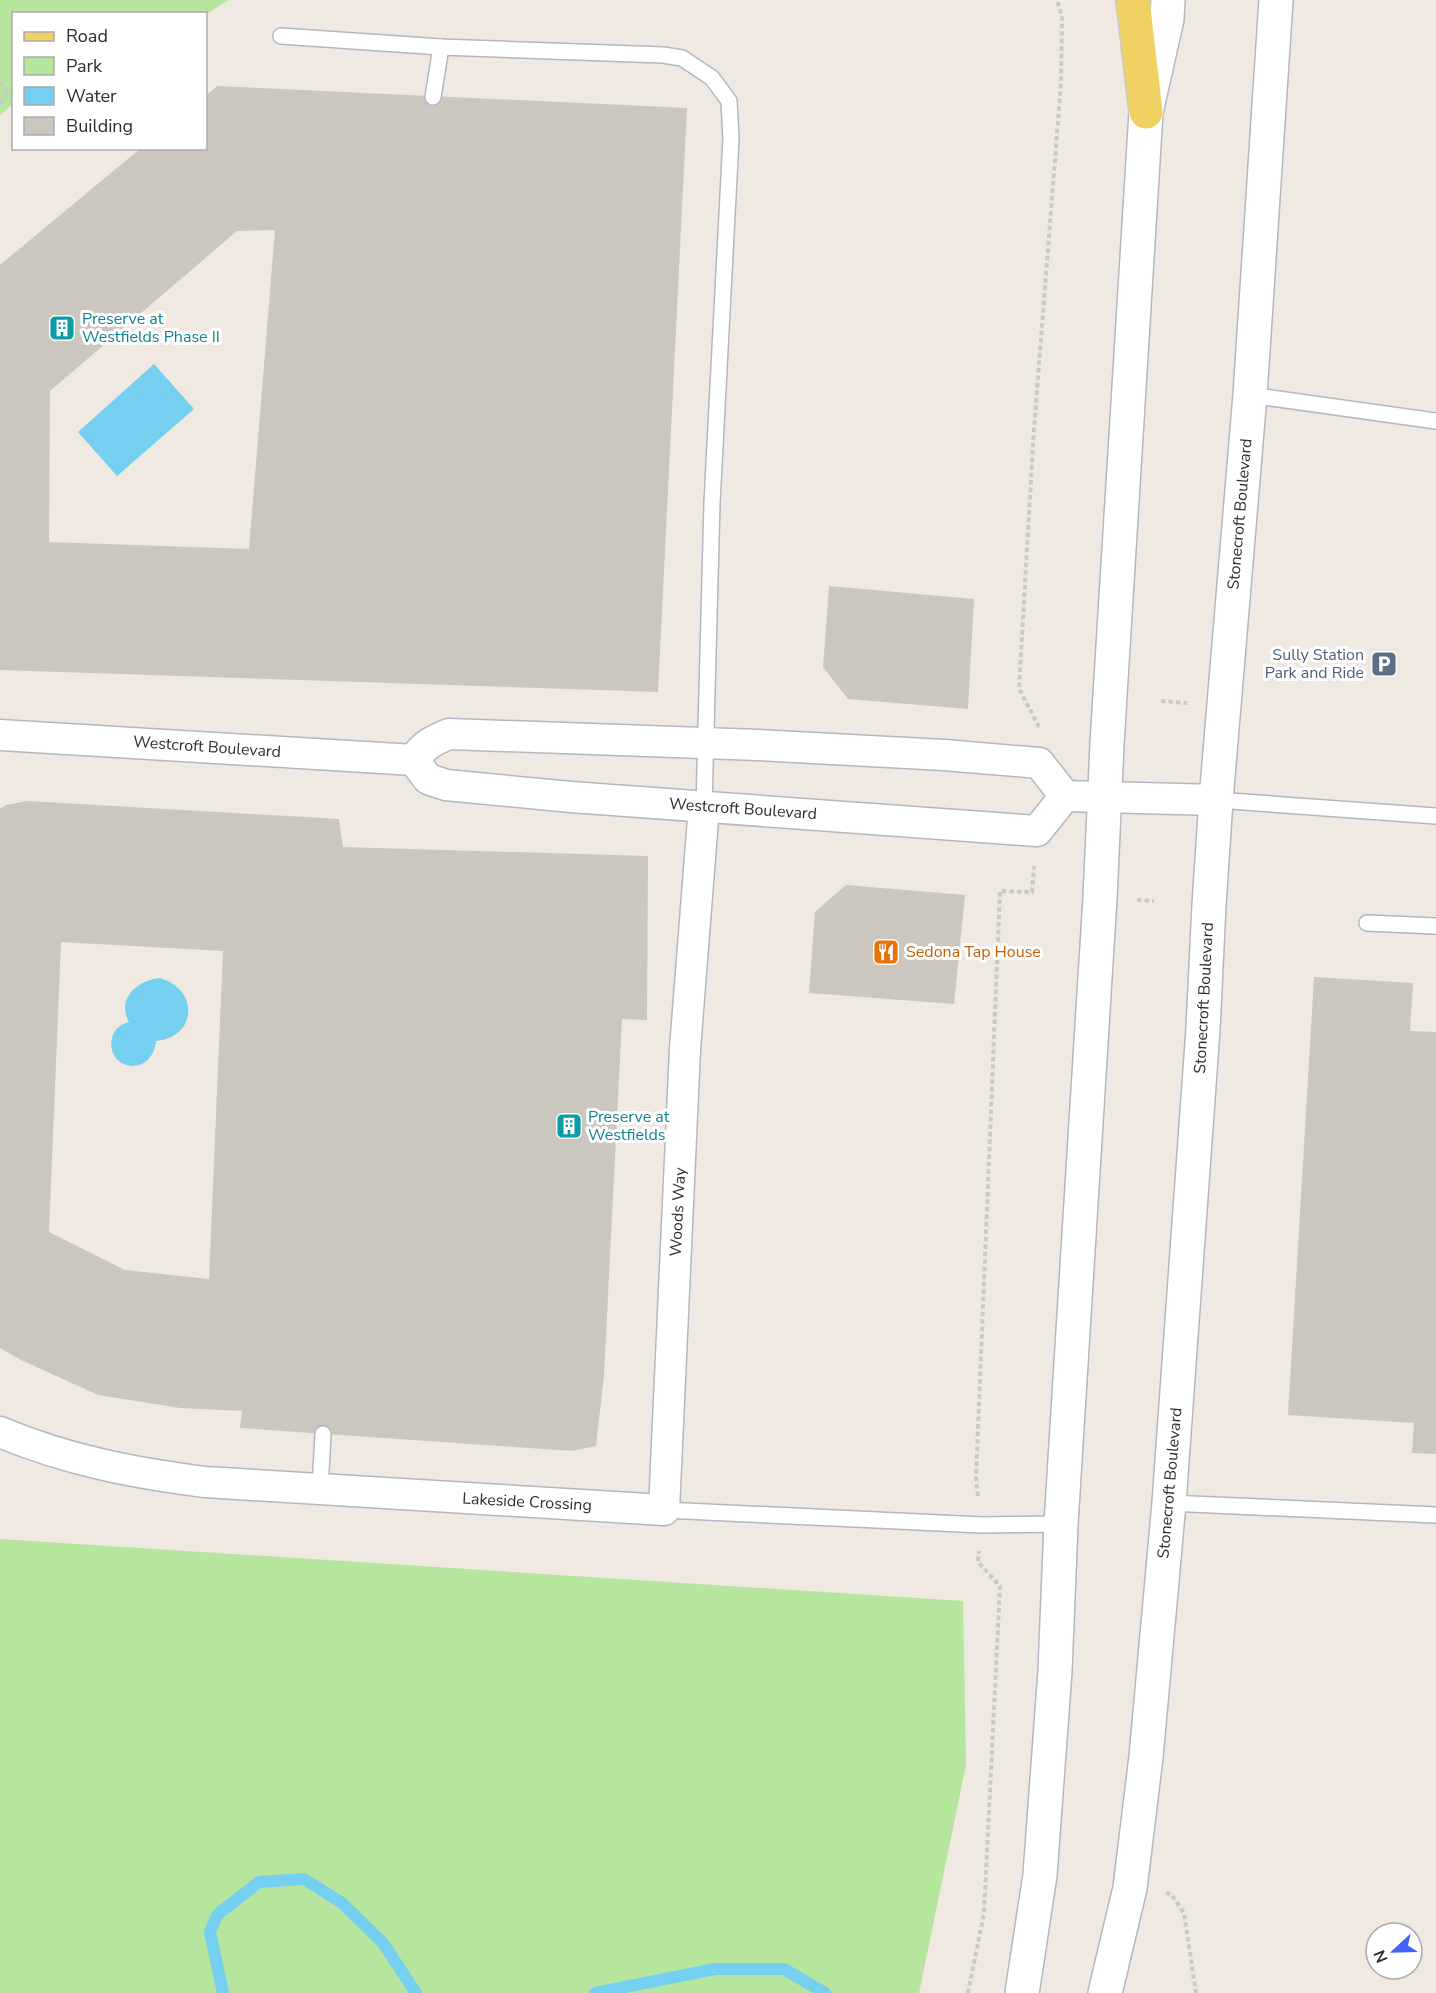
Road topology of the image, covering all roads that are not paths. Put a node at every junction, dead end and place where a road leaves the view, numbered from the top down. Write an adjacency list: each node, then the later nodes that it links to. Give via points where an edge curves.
1 (1133, 0): 7 (main road)
2 (1168, 0): 7 (main road)
3 (1276, 0): 8 (main road, Stonecroft Boulevard)
4 (281, 36): 5 (lane)
5 (441, 47): 6 (lane); 11 (lane, via 682,58 712,78 729,101)
6 (433, 97)
7 (1146, 112): 14 (main road)
8 (1250, 395): 9 (lane); 15 (main road, Stonecroft Boulevard)
9 (1436, 421)
10 (0, 735): 12 (street, Westcroft Boulevard)
11 (706, 743): 12 (street, via 449,734 419,751); 13 (street, via 1039,763); 16 (lane)
12 (414, 760): 16 (street, Westcroft Boulevard, via 428,779 446,785)
13 (1065, 796): 14 (street); 16 (street, Westcroft Boulevard, via 1037,831)
14 (1104, 797): 15 (street); 26 (main road)
15 (1216, 800): 17 (lane); 23 (main road, Stonecroft Boulevard)
16 (704, 806): 24 (street, Woods Way, via 685,1049)
17 (1436, 816)
18 (1367, 923): 19 (lane)
19 (1436, 926)
20 (0, 1432): 22 (street, Lakeside Crossing, via 74,1458 146,1474)
21 (322, 1434): 22 (lane)
22 (320, 1490): 24 (street, Lakeside Crossing)
23 (1169, 1503): 25 (lane); 28 (main road, Stonecroft Boulevard, via 1130,1888)
24 (664, 1510): 26 (lane, Lakeside Crossing, via 982,1525)
25 (1436, 1515)
26 (1061, 1524): 27 (main road, via 1040,1875)
27 (1022, 1993)
28 (1105, 1993)

